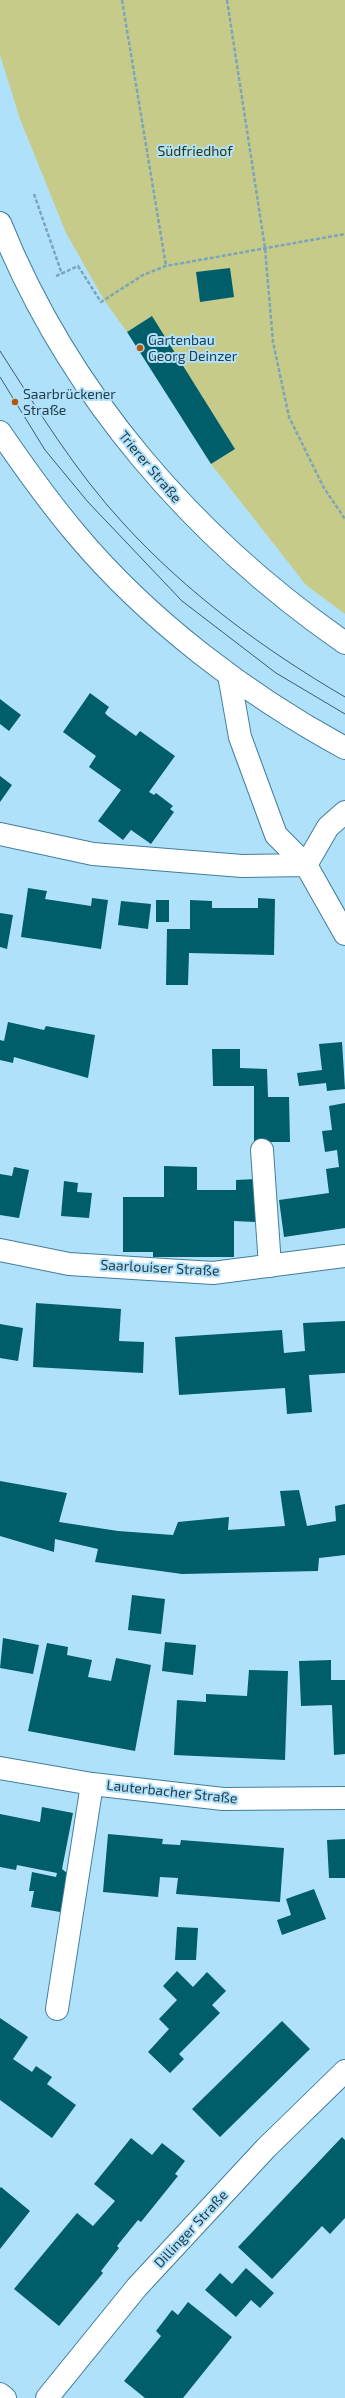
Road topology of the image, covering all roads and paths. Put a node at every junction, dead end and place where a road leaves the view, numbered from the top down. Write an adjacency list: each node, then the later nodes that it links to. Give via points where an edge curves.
1 (122, 0): 7 (path)
2 (227, 0): 6 (path)
3 (34, 194): 7 (path, via 62,274 78,266 101,302 143,276)
4 (0, 223): 10 (street, Trierer Straße, via 28,287 64,350 142,459 214,537 253,574)
5 (345, 234): 6 (path)
6 (265, 248): 7 (path); 9 (path, via 273,342 289,416 324,488)
7 (166, 266)
8 (0, 432): 11 (street, via 77,536 159,617)
9 (345, 519)
10 (345, 643)
11 (229, 675): 12 (street, via 293,718); 15 (street, via 240,738 276,835)
12 (345, 748)
13 (345, 812): 15 (street, via 328,827)
14 (0, 834): 15 (street, via 93,854 242,866)
15 (306, 865): 16 (street)
16 (345, 934)
17 (262, 1150): 20 (street)
18 (0, 1250): 20 (street, Saarlouiser Straße, via 68,1264 205,1272)
19 (345, 1256): 20 (street, Saarlouiser Straße)
20 (270, 1266)
21 (0, 1768): 22 (street, Lauterbacher Straße)
22 (92, 1784): 23 (street, Lauterbacher Straße, via 223,1799); 24 (street)
23 (345, 1798)
24 (57, 2009)
25 (345, 2071): 28 (street, Dillinger Straße, via 266,2148 137,2287)
26 (0, 2394): 27 (street)
27 (5, 2398)
28 (47, 2398)

